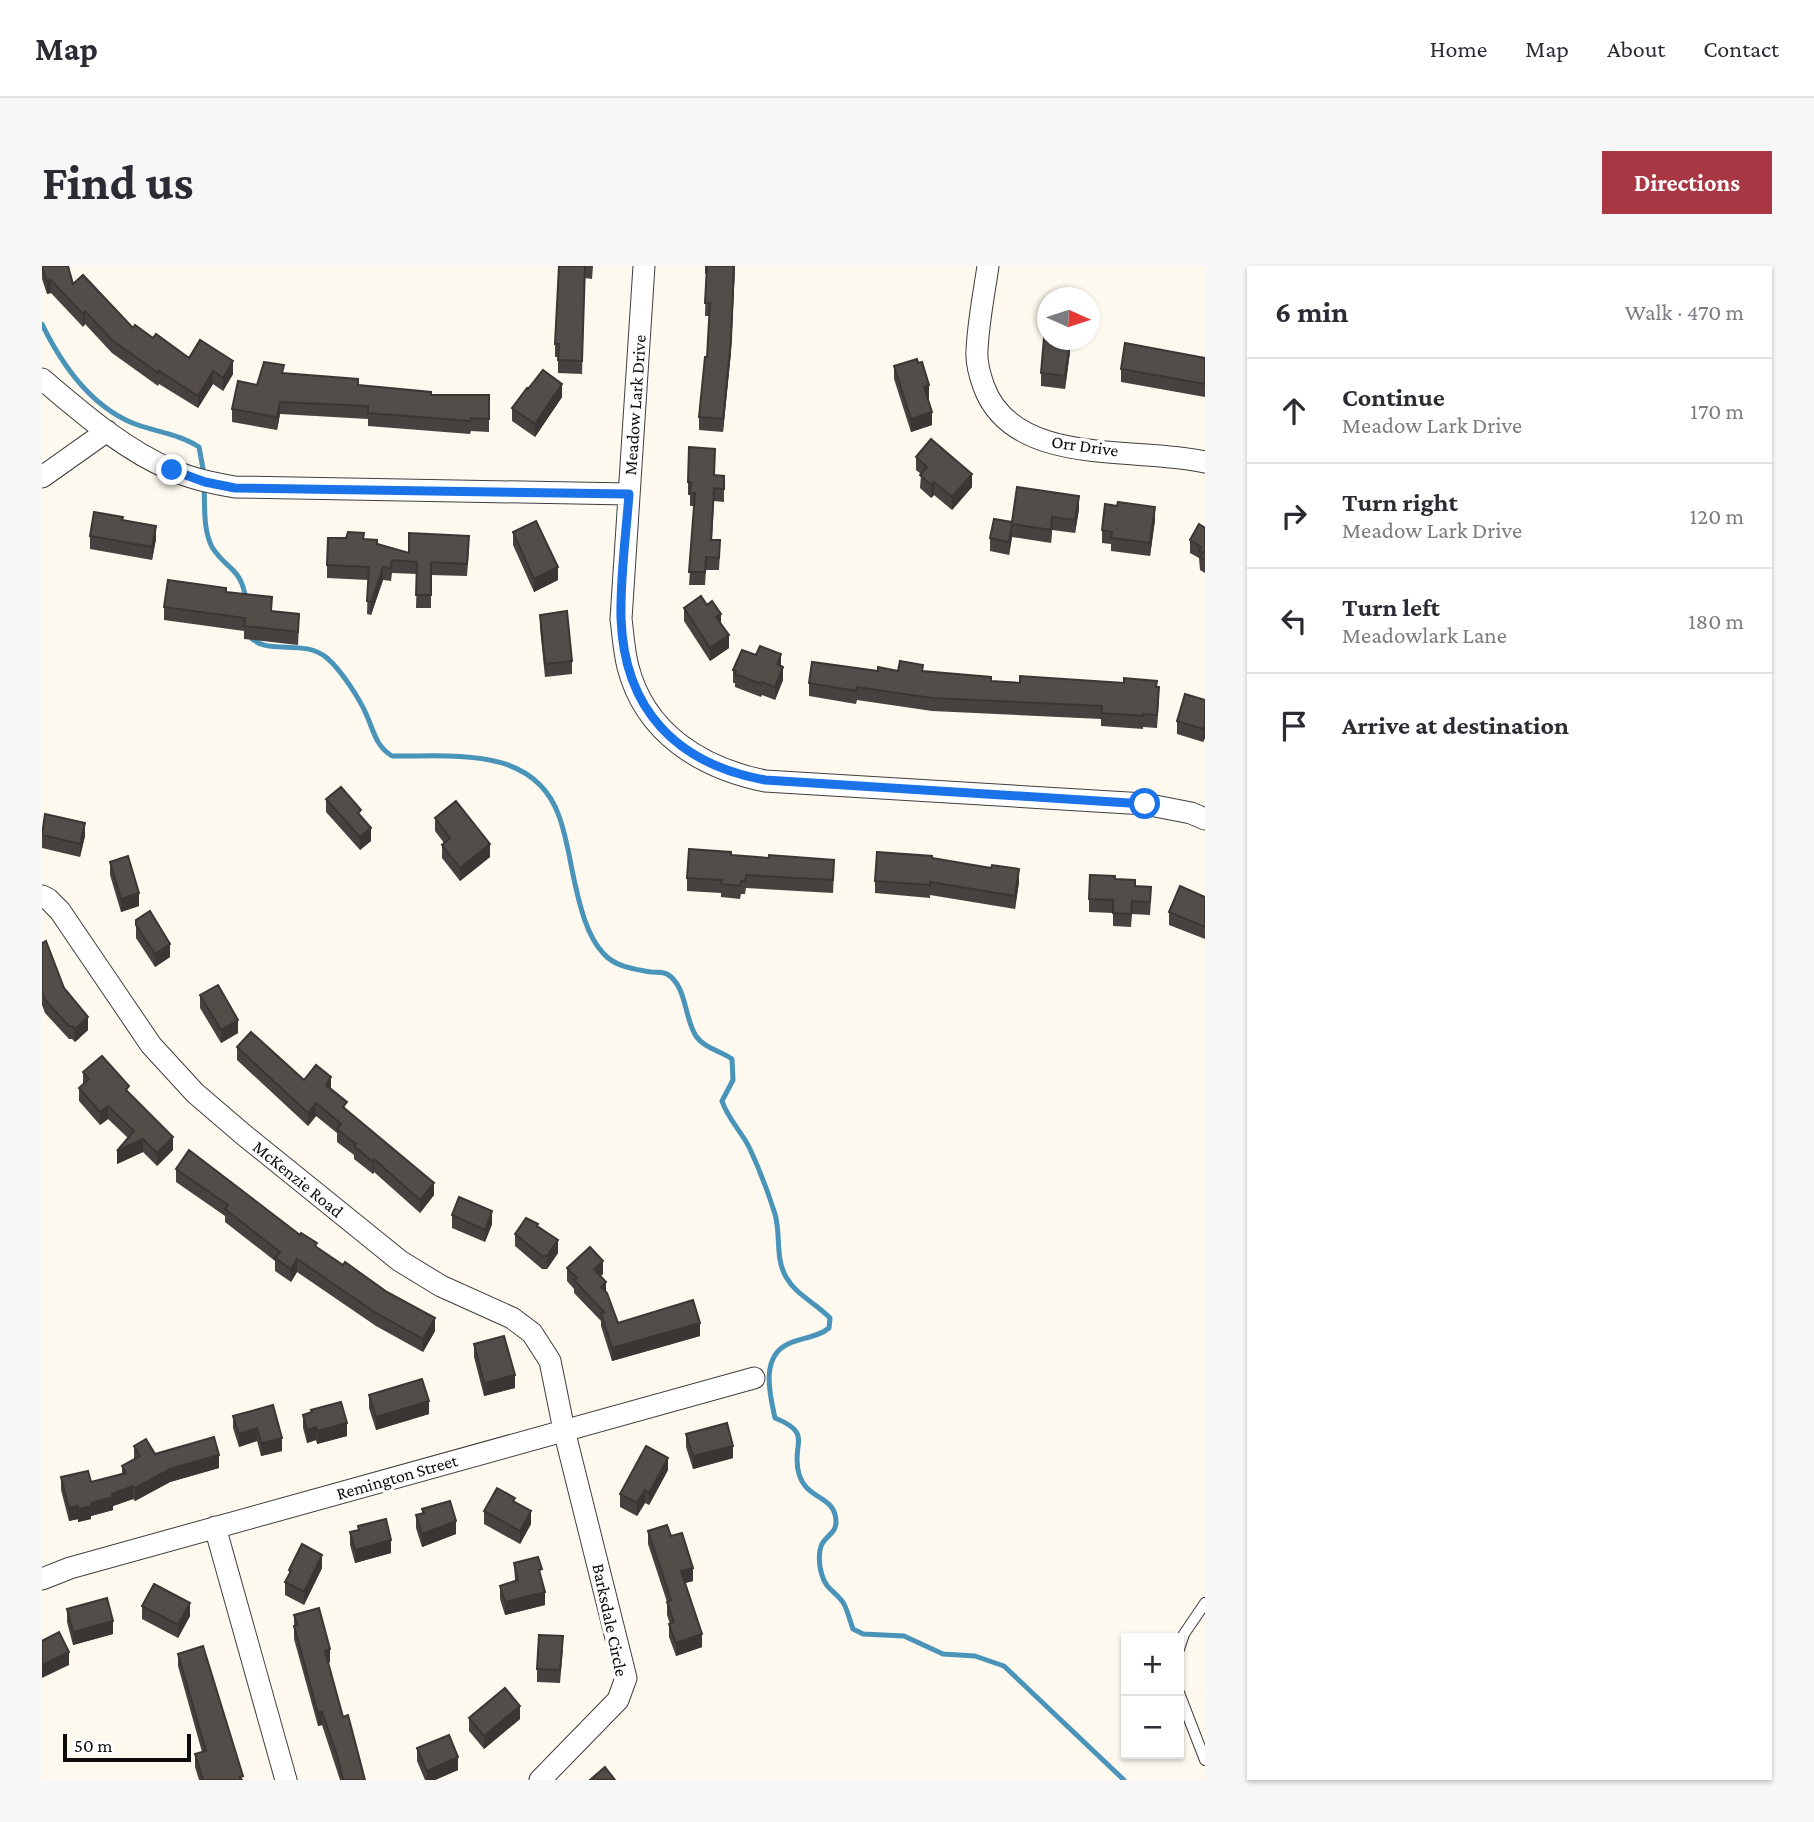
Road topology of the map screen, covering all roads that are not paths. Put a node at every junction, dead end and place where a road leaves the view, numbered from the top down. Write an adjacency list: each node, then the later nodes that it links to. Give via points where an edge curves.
1 (643, 266): 7 (street, Meadow Lark Drive)
2 (988, 266): 5 (street, Orr Drive, via 977,352 987,395 1001,415 1018,430 1053,445)
3 (42, 379): 4 (street)
4 (107, 431): 6 (street); 7 (street, via 172,470 235,488)
5 (1205, 462)
6 (42, 477)
7 (629, 494): 8 (street, Meadow Lark Drive, via 621,619 628,667 639,696 658,724 706,763 765,780 1145,804)
8 (1205, 820)
9 (42, 896): 11 (street, McKenzie Road, via 60,911 151,1045 195,1093 400,1261 441,1286 512,1318 532,1333 550,1361)
10 (754, 1378): 11 (street, Remington Street)
11 (565, 1430): 12 (street, Remington Street); 19 (street, Barksdale Circle, via 626,1678 618,1700)
12 (215, 1527): 13 (street, Remington Street); 18 (street)
13 (42, 1579)
14 (1205, 1603): 15 (lane)
15 (1184, 1634)
16 (1180, 1696): 17 (lane)
17 (1205, 1760)
18 (286, 1780)
19 (540, 1780)

